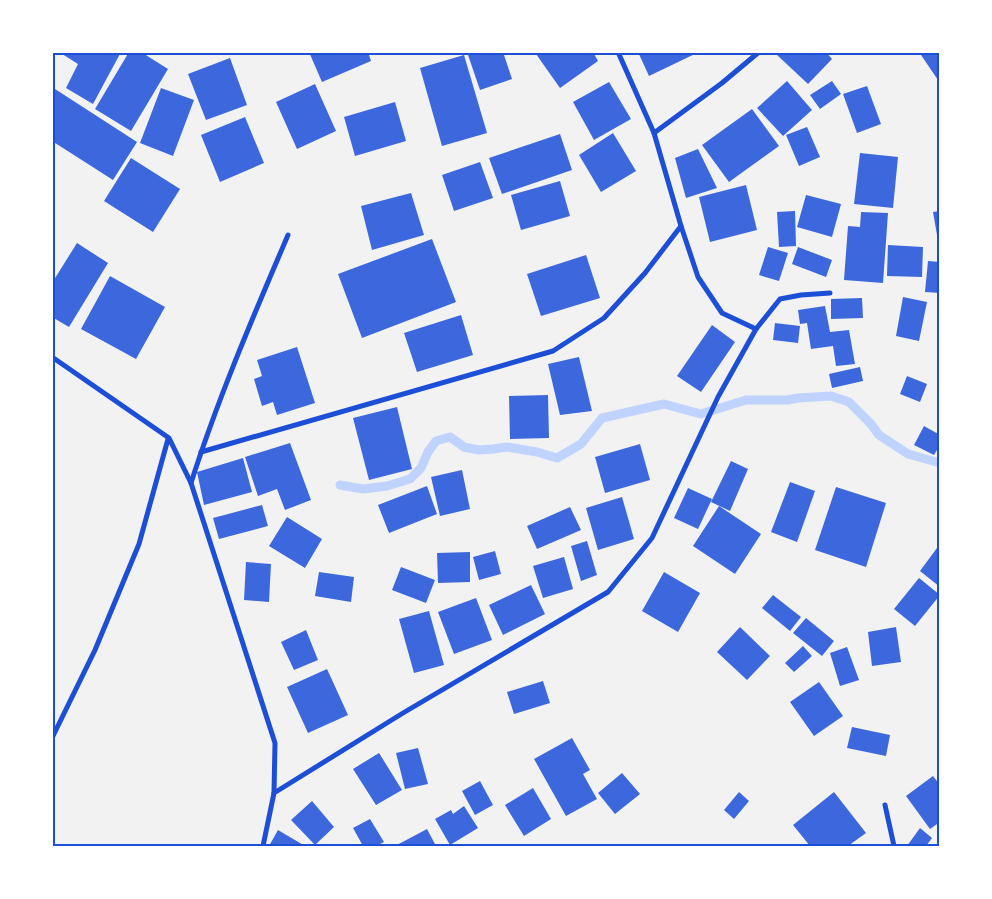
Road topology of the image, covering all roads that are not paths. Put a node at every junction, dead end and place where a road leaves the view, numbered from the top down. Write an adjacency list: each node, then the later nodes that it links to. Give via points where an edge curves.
1 (618, 52): 3 (street)
2 (759, 52): 3 (street)
3 (654, 133): 4 (street)
4 (681, 226): 7 (street, via 698,277 722,312); 10 (street, via 646,273 604,318 553,351)
5 (288, 235): 10 (street)
6 (830, 293): 7 (street, via 780,299)
7 (756, 329): 13 (street, via 702,429 652,538 608,592 403,712)
8 (52, 357): 9 (street)
9 (168, 438): 11 (street); 12 (street, via 139,544 95,650)
10 (201, 452): 11 (street)
11 (191, 483): 13 (street, via 275,743)
12 (52, 738)
13 (274, 793): 15 (street)
14 (884, 805): 16 (street)
15 (263, 846)
16 (894, 846)

